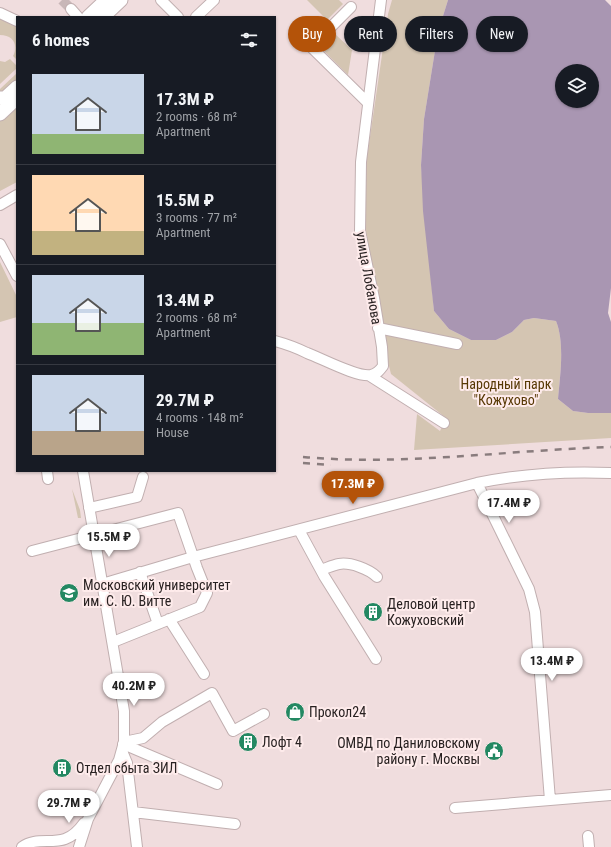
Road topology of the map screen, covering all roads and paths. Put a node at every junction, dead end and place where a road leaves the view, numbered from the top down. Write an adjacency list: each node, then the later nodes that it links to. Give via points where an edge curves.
1 (106, 0): 8 (main road)
2 (121, 0): 8 (main road)
3 (161, 0): 9 (street)
4 (214, 0): 10 (street)
5 (381, 0): 15 (street, улица Лобанова)
6 (351, 7): 15 (street, via 311,47)
7 (0, 13): 11 (street)
8 (94, 16)
9 (177, 16)
10 (197, 16)
11 (16, 21)
12 (16, 92): 14 (main road)
13 (16, 92): 16 (main road)
14 (0, 98)
15 (368, 103): 21 (street, улица Лобанова, via 361,162 360,231)
16 (0, 114)
17 (16, 196): 18 (street)
18 (0, 205)
19 (0, 244): 20 (street)
20 (16, 274)
21 (378, 328): 23 (street); 24 (street, улица Лобанова, via 384,366)
22 (276, 341): 24 (street, via 342,368)
23 (457, 344)
24 (370, 376): 25 (street)
25 (444, 423)
26 (83, 472): 30 (street)
27 (611, 473): 29 (street, via 543,474)
28 (143, 477): 30 (street, via 137,497)
29 (477, 483): 31 (street); 50 (street, via 529,589 535,612 539,724)
30 (89, 508): 32 (street)
31 (299, 530): 34 (street); 35 (street)
32 (94, 535): 33 (street); 34 (street, via 178,513); 38 (street)
33 (32, 550)
34 (193, 557): 36 (street); 39 (street, via 207,593 200,607)
35 (321, 570): 37 (street, via 340,564 356,566 371,571); 42 (street)
36 (140, 572): 38 (street); 40 (street)
37 (377, 577)
38 (102, 584): 41 (street)
39 (169, 619): 40 (street); 43 (street)
40 (158, 624): 41 (street)
41 (113, 642): 45 (street, via 124,711)
42 (376, 659)
43 (204, 674)
44 (264, 714): 45 (street, via 233,731 212,693 162,722 143,738)
45 (123, 746): 46 (street); 54 (street); 55 (street, via 110,779)
46 (216, 784)
47 (485, 795): 51 (street)
48 (611, 795): 50 (street)
49 (469, 796): 52 (street)
50 (550, 800): 51 (street)
51 (486, 806): 52 (street)
52 (470, 807): 53 (street)
53 (455, 808)
54 (133, 812): 56 (street); 62 (street)
55 (88, 819): 58 (street, via 78,832); 61 (street)
56 (235, 824)
57 (588, 836): 63 (street)
58 (57, 841): 59 (street, via 36,841); 60 (street)
59 (22, 847)
60 (69, 847)
61 (79, 847)
62 (137, 847)
63 (589, 847)

